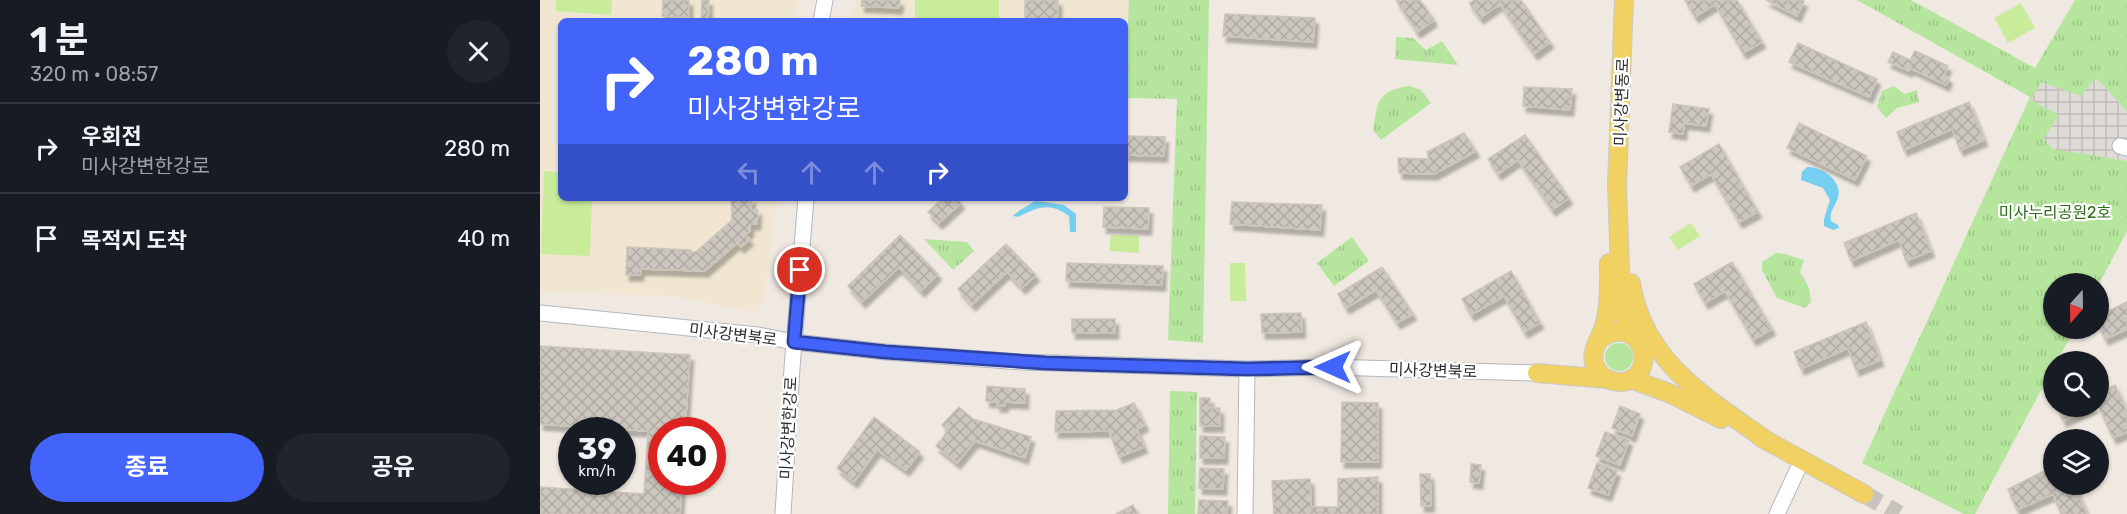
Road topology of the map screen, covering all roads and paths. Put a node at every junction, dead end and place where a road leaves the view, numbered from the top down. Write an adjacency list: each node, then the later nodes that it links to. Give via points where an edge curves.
1 (825, 0): 3 (street)
2 (1624, 0): 5 (main road, 미사강변동로)
3 (822, 18)
4 (806, 201): 8 (street, 미사강변한강로)
5 (1619, 205): 7 (main road, via 1621,296); 9 (main road, via 1609,260 1606,319); 16 (main road, via 1635,304 1651,339 1685,381)
6 (540, 313): 8 (street, 미사강변북로)
7 (1633, 336): 9 (main road, via 1617,331); 10 (main road, via 1643,349)
8 (794, 342): 11 (street, 미사강변북로, via 1022,362); 19 (street, 미사강변한강로)
9 (1597, 345): 12 (main road, via 1584,359); 13 (main road, via 1596,368)
10 (1644, 358): 14 (main road, via 1638,374); 15 (main road)
11 (1247, 369): 12 (street, 미사강변북로, via 1328,367); 20 (street)
12 (1537, 373): 13 (main road)
13 (1607, 379): 14 (main road)
14 (1631, 379): 15 (main road)
15 (1720, 419): 16 (main road)
16 (1769, 442): 17 (main road)
17 (1802, 460): 18 (main road); 21 (street)
18 (1863, 494)
19 (783, 514)
20 (1245, 514)
21 (1777, 514)

